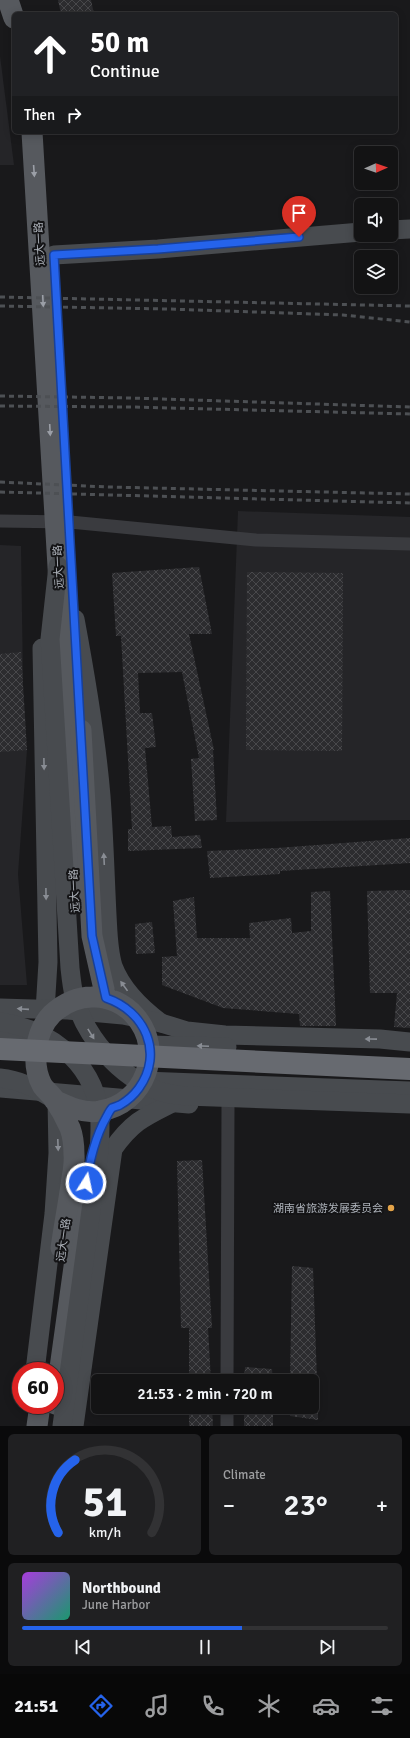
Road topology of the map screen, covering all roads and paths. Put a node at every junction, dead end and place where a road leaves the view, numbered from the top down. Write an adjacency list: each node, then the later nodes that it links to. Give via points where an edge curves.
1 (8, 0): 3 (main road)
2 (22, 0): 4 (main road)
3 (12, 12)
4 (26, 12)
5 (32, 134): 12 (main road, 远大一路, one-way to 12)
6 (45, 134): 10 (main road, 远大一路)
7 (410, 228): 8 (main road)
8 (398, 229)
9 (354, 233): 10 (main road)
10 (54, 255): 12 (main road, 远大一路)
11 (0, 521): 12 (street)
12 (60, 524): 13 (street, via 256,540); 14 (main road, 远大一路); 15 (main road, 远大一路); 19 (main road, one-way to 19, via 42,646 48,962)
13 (410, 544)
14 (58, 566): 17 (main road, 远大一路, bridge, via 77,942); 37 (main road, one-way to 37, bridge, via 50,639 70,968 76,1003 94,1038 114,1064 159,1091 186,1096)
15 (75, 619): 16 (main road, 远大一路, via 92,936); 21 (main road, one-way to 15, via 134,999 113,965 101,795 90,701)
16 (106, 998): 17 (main road, bridge, via 80,998); 25 (main road, bridge, via 121,1004 134,1015 144,1029)
17 (68, 1002): 23 (main road, bridge, via 49,1018)
18 (0, 1008): 19 (main road, one-way to 18)
19 (45, 1011): 21 (main road, via 122,1015)
20 (0, 1022): 53 (main road, bridge, via 18,1024 40,1033 61,1047 89,1078 99,1110 99,1151)
21 (161, 1023): 24 (main road, one-way to 21, via 380,1039 225,1036 187,1032)
22 (0, 1037): 23 (main road)
23 (37, 1040): 35 (main road, bridge, via 36,1063 42,1085)
24 (410, 1042)
25 (149, 1045): 27 (main road, one-way to 25); 31 (main road, bridge, via 149,1063)
26 (0, 1049): 29 (highway, bridge)
27 (410, 1053)
28 (0, 1064): 32 (highway, bridge)
29 (410, 1069)
30 (0, 1078): 35 (main road, 远大一路, bridge, via 32,1086)
31 (144, 1081): 34 (main road); 39 (main road, bridge, via 130,1098)
32 (410, 1081)
33 (0, 1088): 35 (main road)
34 (410, 1091)
35 (55, 1096): 36 (main road); 39 (main road, bridge, via 76,1109 88,1112); 41 (main road, 远大一路, bridge, via 71,1130 75,1157); 42 (main road, one-way to 42, via 58,1153 54,1214)
36 (173, 1103): 38 (main road); 54 (main road, via 141,1119 124,1132 113,1149)
37 (410, 1104)
38 (228, 1105): 40 (main road); 45 (street)
39 (112, 1108): 41 (main road, 远大一路, bridge, via 100,1128 93,1147)
40 (410, 1113)
41 (69, 1249): 43 (main road, 远大一路); 44 (main road, 远大一路)
42 (36, 1362)
43 (47, 1362)
44 (59, 1362)
45 (227, 1374)
46 (30, 1414): 50 (main road)
47 (39, 1414): 51 (main road)
48 (54, 1414): 52 (main road, 远大一路)
49 (227, 1414): 55 (street)
50 (28, 1426)
51 (37, 1426)
52 (52, 1426)
53 (62, 1426)
54 (74, 1426)
55 (227, 1426)

